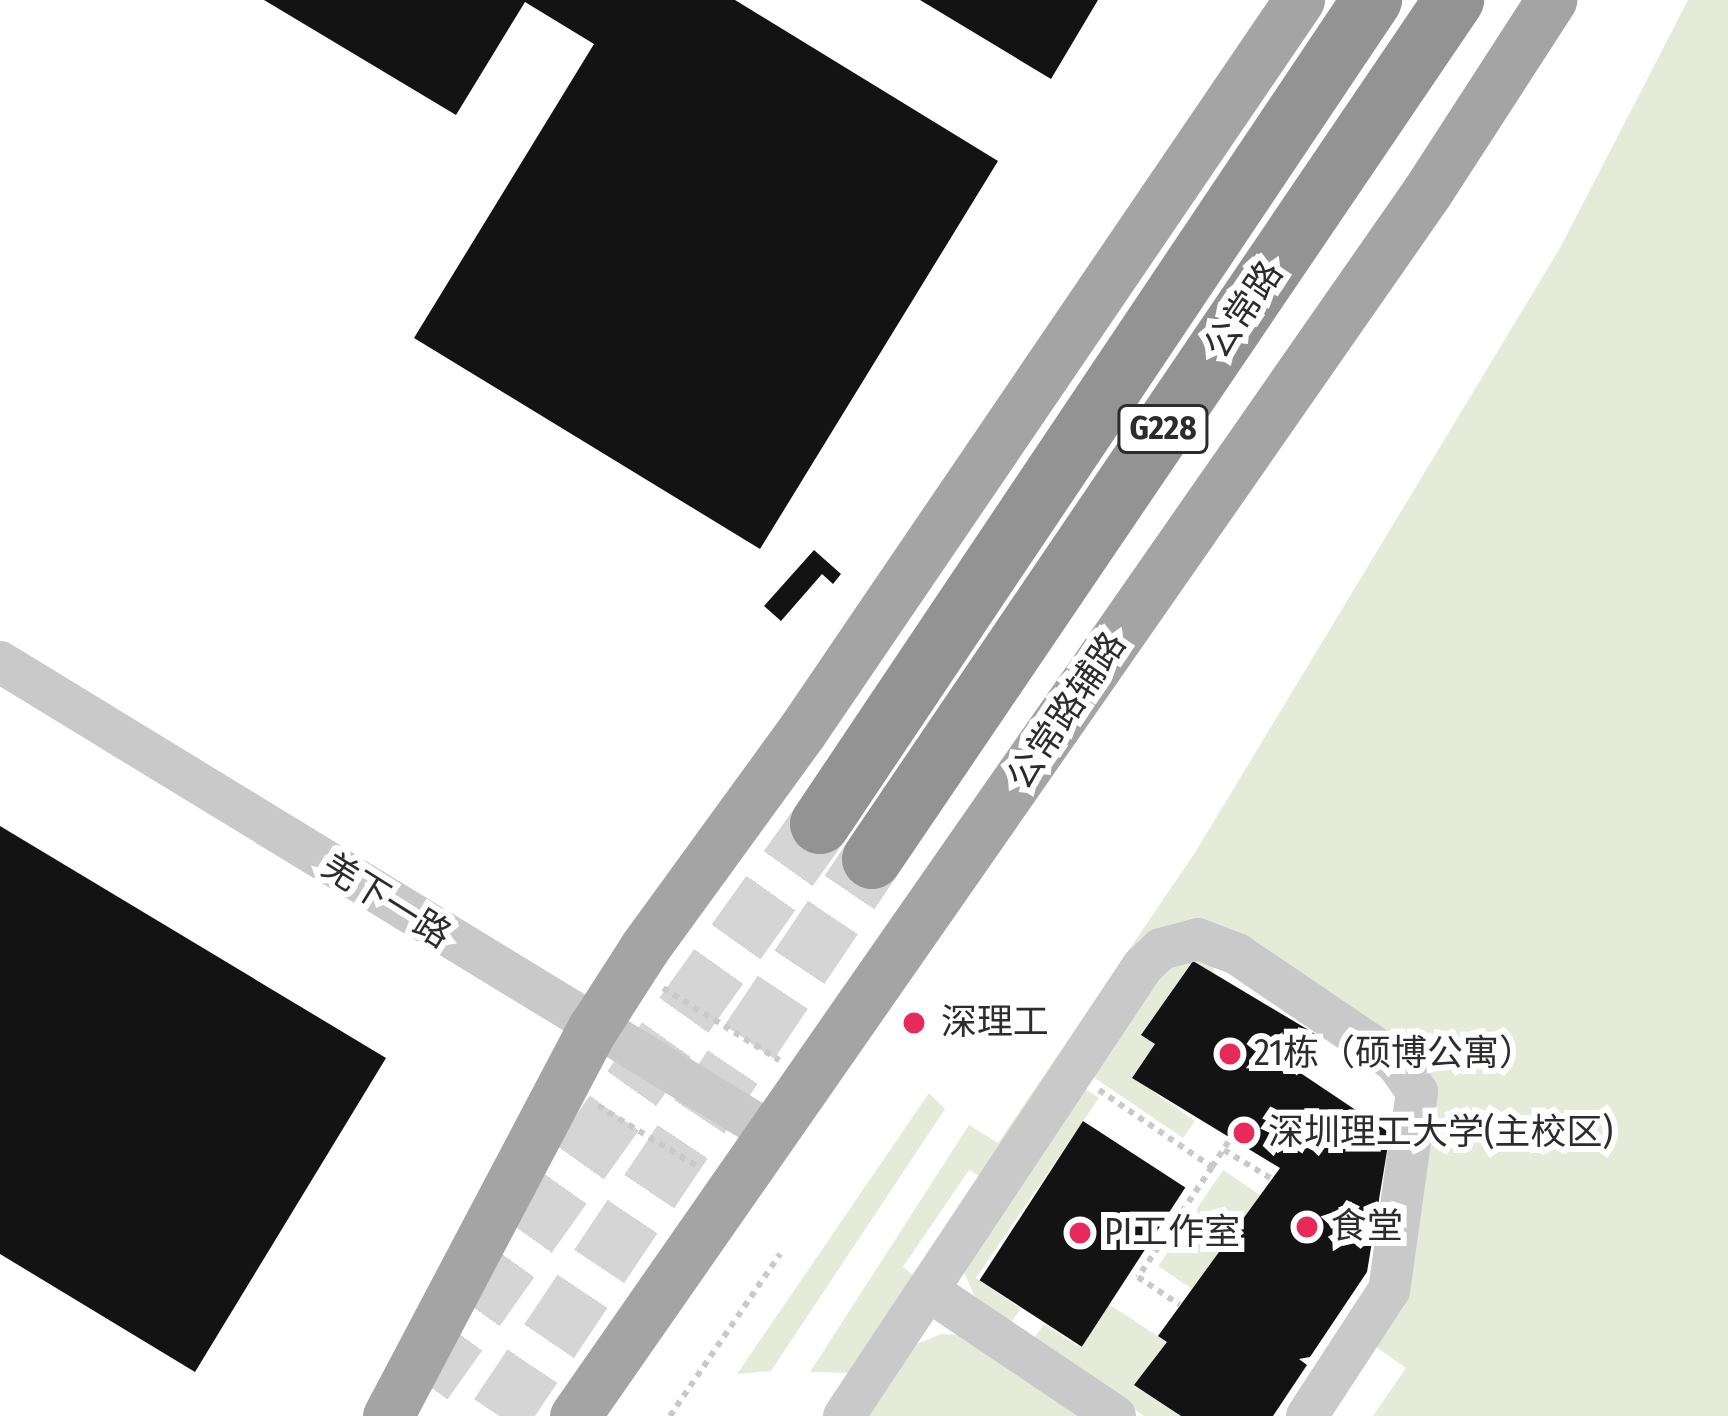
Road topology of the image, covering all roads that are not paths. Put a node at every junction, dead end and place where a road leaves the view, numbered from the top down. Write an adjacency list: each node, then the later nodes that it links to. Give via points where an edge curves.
1 (1300, 0): 8 (main road)
2 (1372, 0): 6 (highway, 公常路 / G228)
3 (1454, 0): 7 (highway, 公常路 / G228)
4 (1551, 0): 9 (main road, 公常路辅路, via 1427,192)
5 (0, 662): 8 (street, 羌下一路)
6 (820, 824)
7 (872, 859)
8 (593, 1028): 9 (street, 羌下一路); 11 (main road)
9 (775, 1135): 12 (main road, 公常路辅路)
10 (929, 1291): 13 (street); 14 (street); 15 (street, via 1161,949 1198,939 1228,966 1396,1062 1419,1104 1389,1290)
11 (388, 1416)
12 (575, 1416)
13 (844, 1416)
14 (1115, 1416)
15 (1307, 1416)

